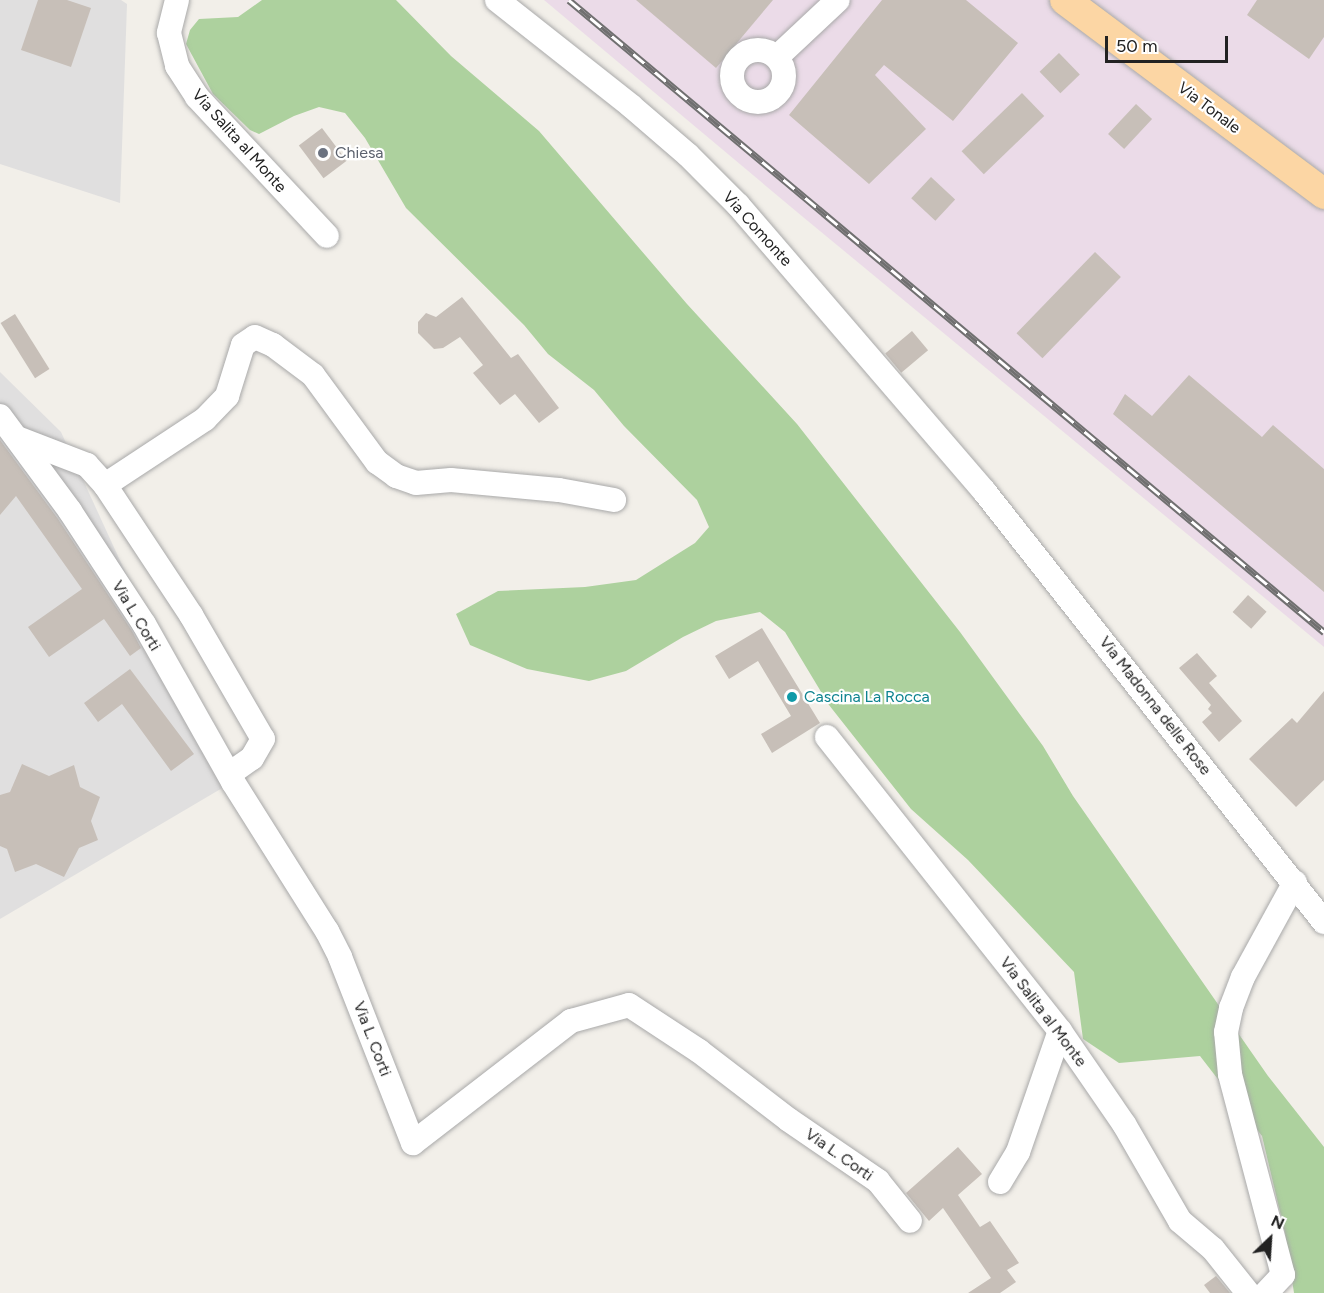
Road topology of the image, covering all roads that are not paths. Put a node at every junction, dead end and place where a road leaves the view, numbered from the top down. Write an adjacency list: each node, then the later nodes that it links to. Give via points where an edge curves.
1 (177, 0): 7 (street, Via Salita al Monte, via 170,33 177,66 197,97)
2 (497, 0): 11 (street, Via Comonte, via 631,106 722,189)
3 (838, 0): 5 (street)
4 (1065, 0): 6 (main road, Via Tonale)
5 (777, 57)
6 (1324, 194)
7 (327, 236)
8 (0, 416): 9 (street, Via L. Corti)
9 (17, 438): 10 (street, via 87,465); 14 (street, Via L. Corti, via 144,624)
10 (105, 485): 12 (street, via 205,419 226,396 243,345 255,338 273,345 313,375 377,462 396,476 416,483 451,480 559,490); 14 (street, via 191,615 263,739 252,758)
11 (984, 490): 15 (street, Via Madonna delle Rose)
12 (615, 500)
13 (827, 737): 17 (street, Via Salita al Monte)
14 (229, 774): 19 (street, Via L. Corti, via 340,957 413,1143 571,1021 629,1005 878,1181)
15 (1294, 882): 16 (street, Via Madonna delle Rose); 21 (street, via 1243,977 1226,1032 1230,1074 1283,1275)
16 (1324, 921)
17 (1060, 1031): 18 (street, via 1018,1152); 20 (street, Via Salita al Monte, via 1124,1124 1180,1221 1213,1249)
18 (1000, 1182)
19 (910, 1221)
20 (1248, 1293)
21 (1266, 1293)

